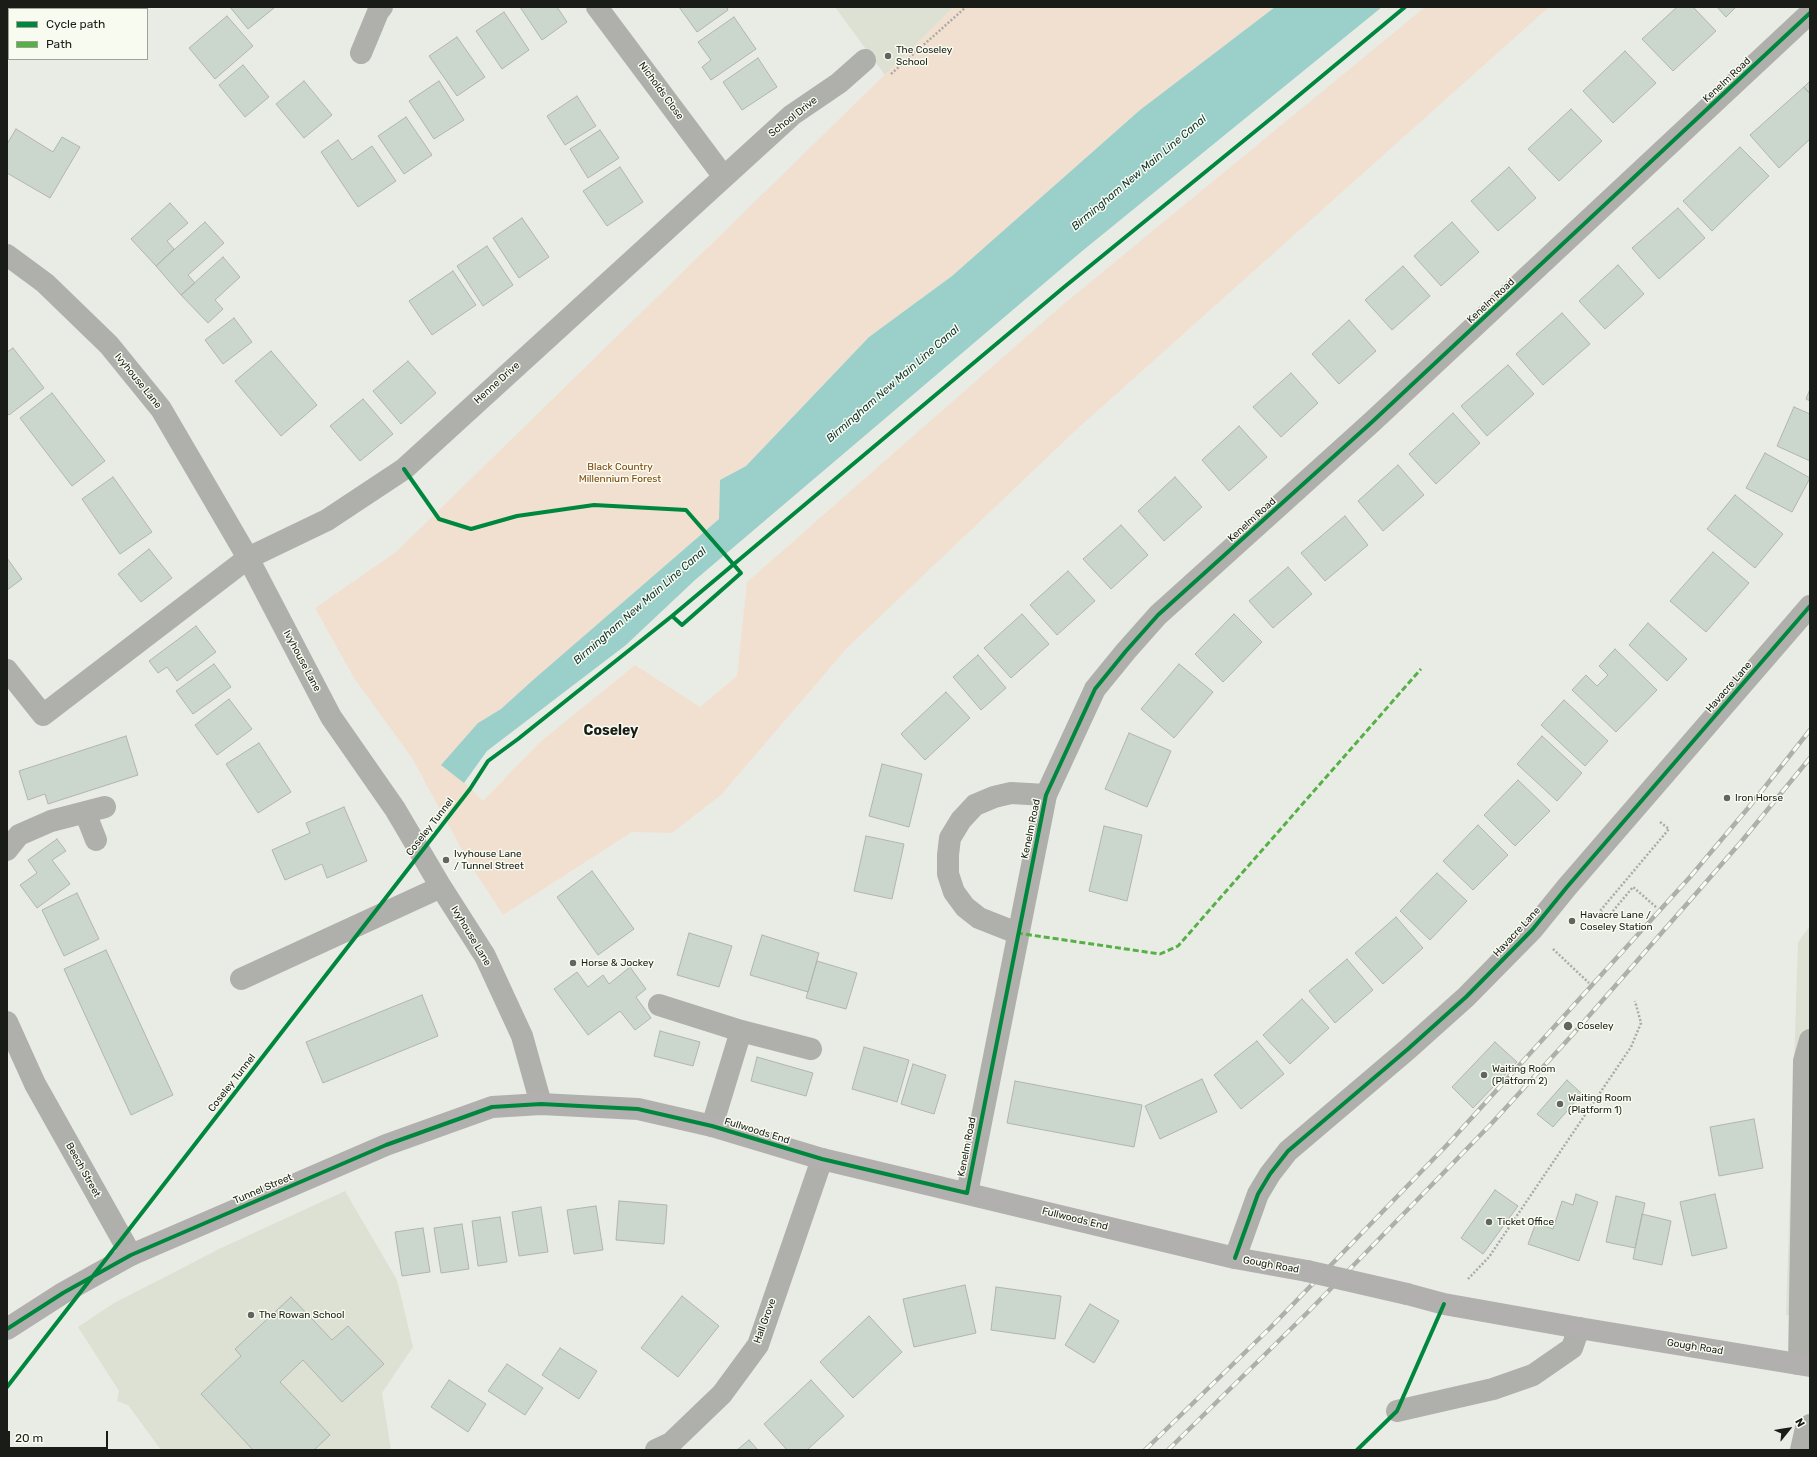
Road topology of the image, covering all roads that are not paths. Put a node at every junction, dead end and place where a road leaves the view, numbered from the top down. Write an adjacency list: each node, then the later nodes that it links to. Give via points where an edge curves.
1 (597, 7): 6 (street, Nicholds Close)
2 (376, 9): 4 (street)
3 (1810, 13): 11 (street, Kenelm Road, via 1372,422 1158,615 1095,689)
4 (361, 53)
5 (865, 60): 6 (street, School Drive, via 839,83 792,115)
6 (724, 177): 8 (street, Henne Drive, via 404,469 327,520)
7 (7, 255): 8 (street, Ivyhouse Lane, via 45,283 110,345 161,409)
8 (248, 558): 10 (street, Henne Drive, via 43,715); 14 (street, Ivyhouse Lane, via 331,717 395,810)
9 (1810, 606): 27 (street, Havacre Lane, via 1532,930 1460,1003 1288,1151 1258,1194)
10 (7, 670)
11 (1046, 795): 15 (street, Kenelm Road); 15 (street, Kenelm Road, via 1011,793 975,805 961,820 950,838 948,874 954,892 965,907 980,918)
12 (96, 840): 13 (street, via 95,810 51,821 19,835)
13 (7, 850)
14 (441, 887): 16 (street); 22 (street, Ivyhouse Lane, via 485,956 522,1036)
15 (1018, 933): 25 (street, Kenelm Road)
16 (241, 979)
17 (659, 1005): 19 (street)
18 (7, 1022): 26 (street, Beech Street, via 35,1084)
19 (741, 1031): 21 (street); 23 (street)
20 (1810, 1040): 30 (street, via 1804,1061)
21 (812, 1049)
22 (541, 1104): 23 (main road, Fullwoods End, via 638,1109); 26 (main road, Tunnel Street, via 492,1107 386,1145)
23 (712, 1126): 24 (main road, Fullwoods End)
24 (822, 1159): 25 (main road, Fullwoods End); 33 (street, Hall Grove, via 758,1345 722,1394 670,1443)
25 (967, 1193): 27 (main road, Fullwoods End)
26 (131, 1255): 28 (main road, Tunnel Street)
27 (1235, 1258): 29 (main road, Gough Road, bridge, via 1307,1271 1444,1304)
28 (7, 1328)
29 (1579, 1328): 30 (main road, Gough Road); 31 (street, via 1572,1348 1533,1375 1493,1389)
30 (1804, 1365)
31 (1397, 1411)
32 (1810, 1425): 34 (street, via 1806,1428)
33 (656, 1450)
34 (1801, 1450)

